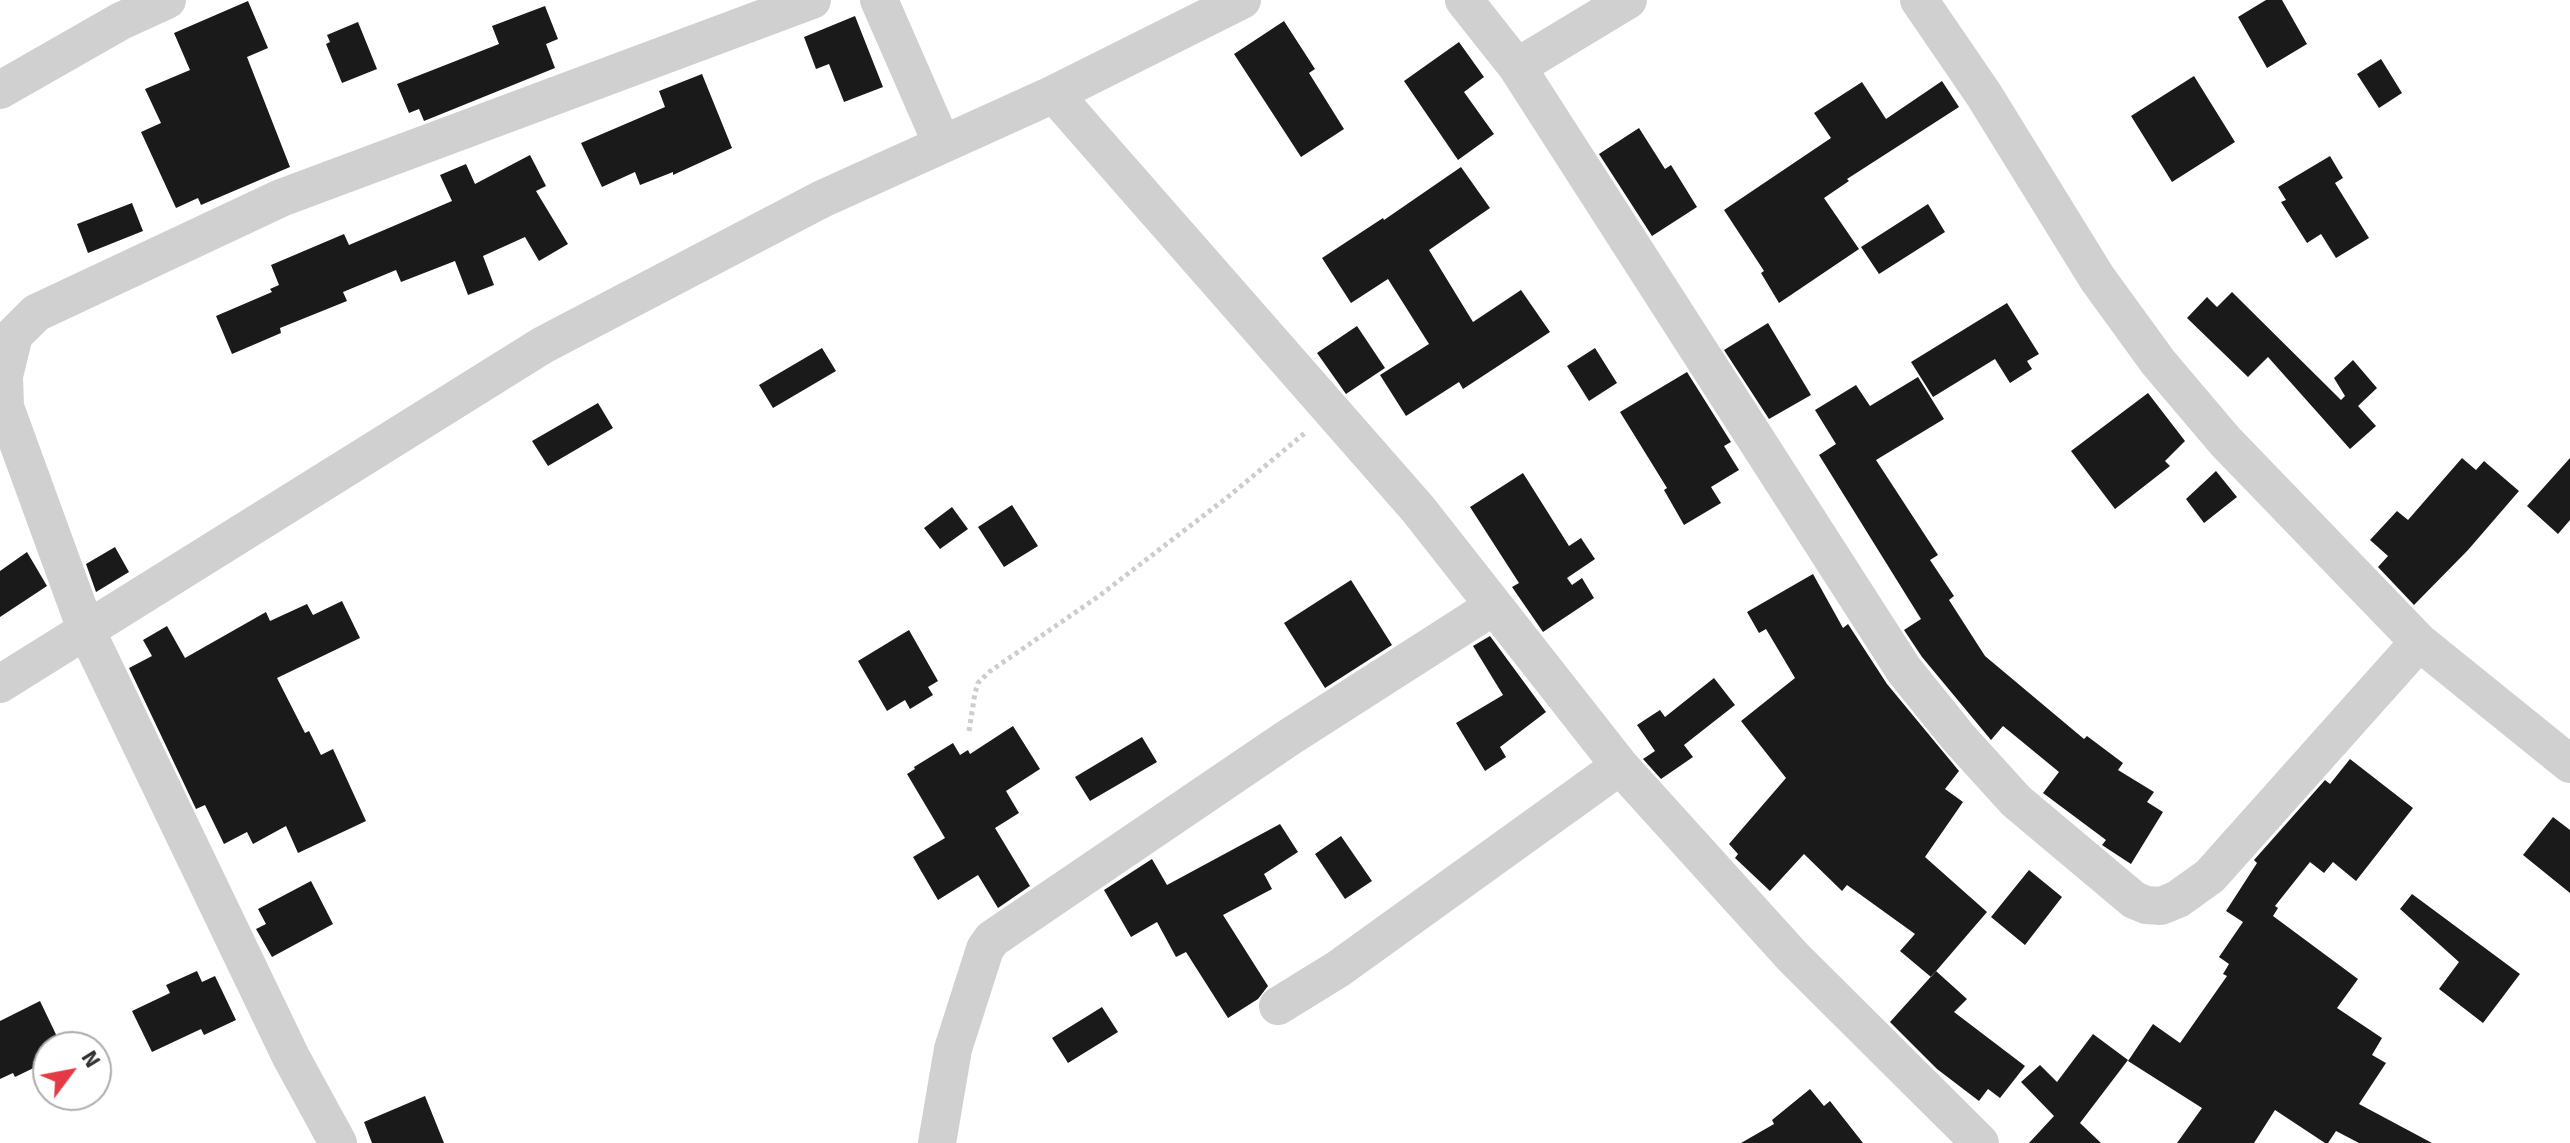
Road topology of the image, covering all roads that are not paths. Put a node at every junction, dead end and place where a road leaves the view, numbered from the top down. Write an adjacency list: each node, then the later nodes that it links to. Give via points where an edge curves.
1 (167, 0): 9 (street)
2 (812, 0): 13 (street, via 281,198 36,313 14,335 4,376 5,407)
3 (879, 0): 11 (street)
4 (1242, 0): 10 (street)
5 (1464, 0): 8 (street)
6 (1628, 0): 8 (street)
7 (1919, 0): 14 (street, via 2097,278 2158,362 2225,441)
8 (1517, 67): 14 (street, via 1904,670 2016,801 2134,900 2161,906 2210,876)
9 (0, 90)
10 (1054, 94): 11 (street); 12 (street, via 1418,509)
11 (942, 144): 13 (street, via 822,199 543,345)
12 (1494, 606): 17 (street); 21 (street, via 992,939 953,1049)
13 (87, 632): 15 (street); 20 (street, via 291,1057)
14 (2419, 642): 16 (street)
15 (0, 684)
16 (2570, 764)
17 (1620, 766): 18 (street, via 1351,960); 19 (street, via 1793,957)
18 (1278, 1006)
19 (1976, 1141)
20 (338, 1143)
21 (937, 1143)

